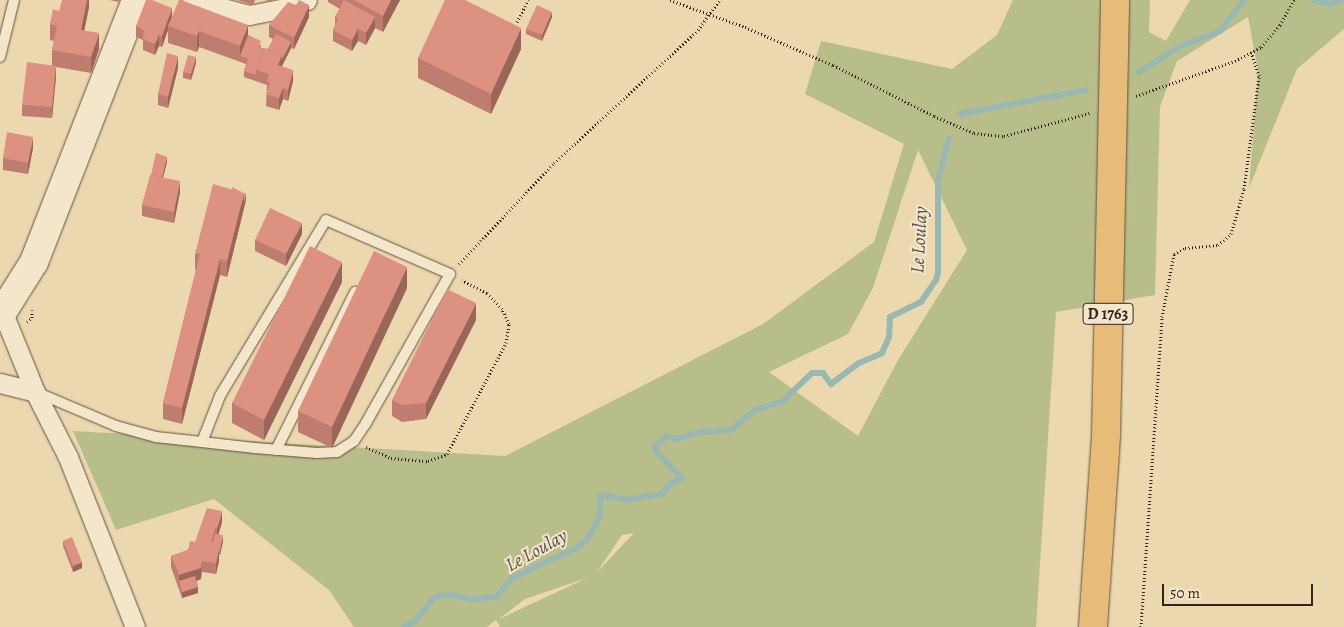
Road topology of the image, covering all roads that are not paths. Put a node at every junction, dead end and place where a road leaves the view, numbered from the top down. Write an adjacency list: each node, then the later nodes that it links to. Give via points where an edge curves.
1 (14, 0): 6 (lane)
2 (136, 0): 8 (street, via 34,262)
3 (192, 0): 4 (street, via 249,15 290,7)
4 (307, 0)
5 (1115, 0): 14 (main road, D 1763, via 1106,436)
6 (0, 57)
7 (358, 286): 12 (lane)
8 (1, 314): 10 (street)
9 (0, 383): 10 (street)
10 (35, 392): 11 (lane, via 116,426 156,437); 13 (street, via 68,457)
11 (202, 442): 12 (lane); 12 (lane, via 220,396 326,220 377,248 450,274 354,441 337,452)
12 (276, 450)
13 (135, 627)
14 (1093, 627)

